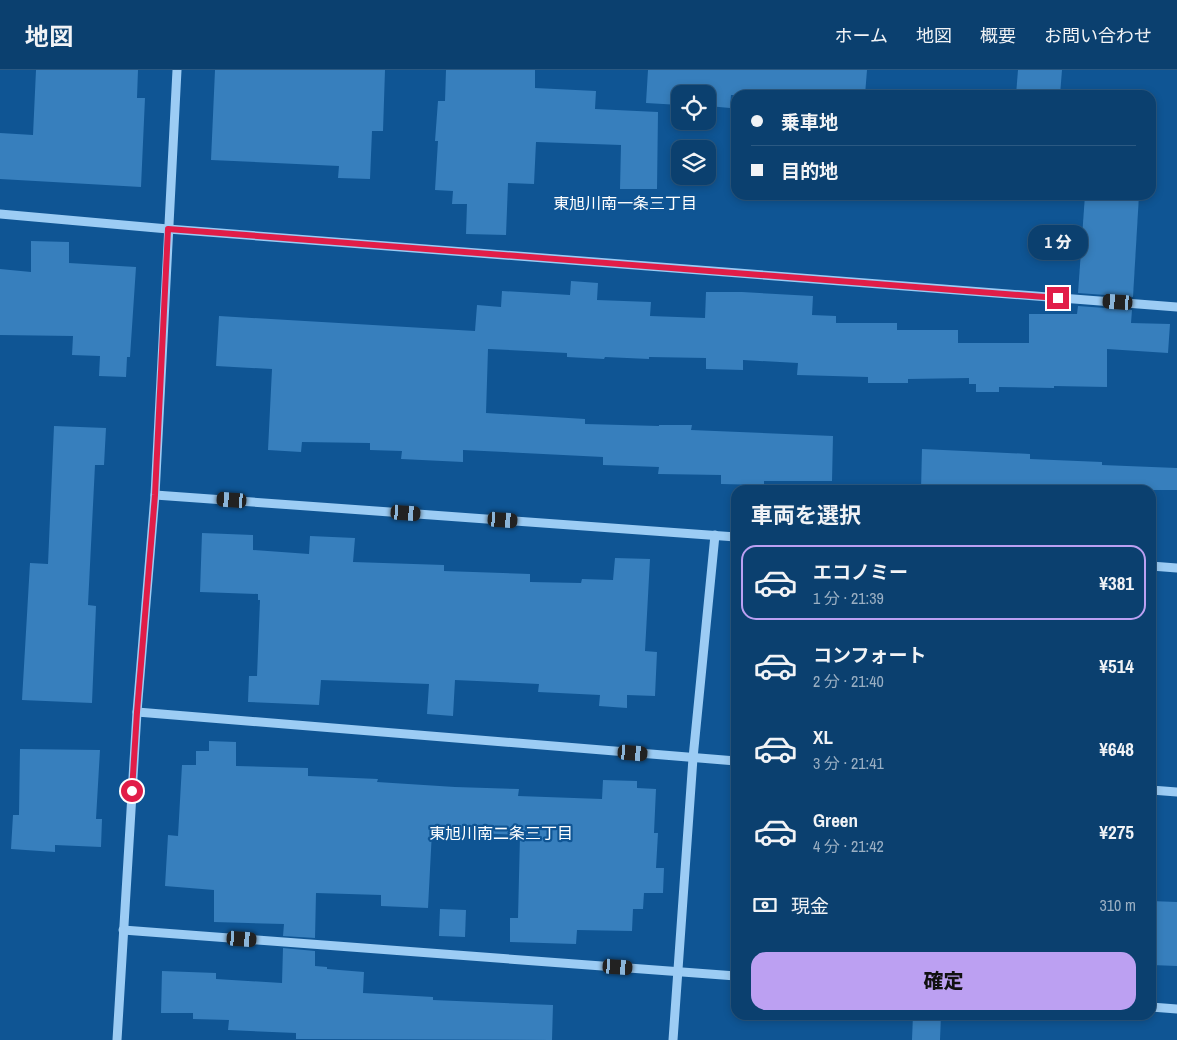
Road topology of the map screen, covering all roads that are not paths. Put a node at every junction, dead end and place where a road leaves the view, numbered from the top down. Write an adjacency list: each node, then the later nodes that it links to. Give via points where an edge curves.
1 (177, 70): 3 (street)
2 (0, 214): 3 (street)
3 (168, 229): 4 (street); 5 (street)
4 (1177, 307)
5 (155, 495): 6 (street); 10 (street)
6 (715, 535): 7 (street); 11 (street)
7 (731, 537)
8 (1156, 566): 9 (street)
9 (1177, 568)
10 (137, 712): 11 (street); 15 (street)
11 (693, 758): 12 (street); 16 (street)
12 (731, 761)
13 (1156, 790): 14 (street)
14 (1177, 792)
15 (123, 930): 16 (street); 20 (street)
16 (678, 972): 17 (street); 21 (street)
17 (731, 976)
18 (1156, 1007): 19 (street)
19 (1177, 1009)
20 (117, 1040)
21 (672, 1040)

